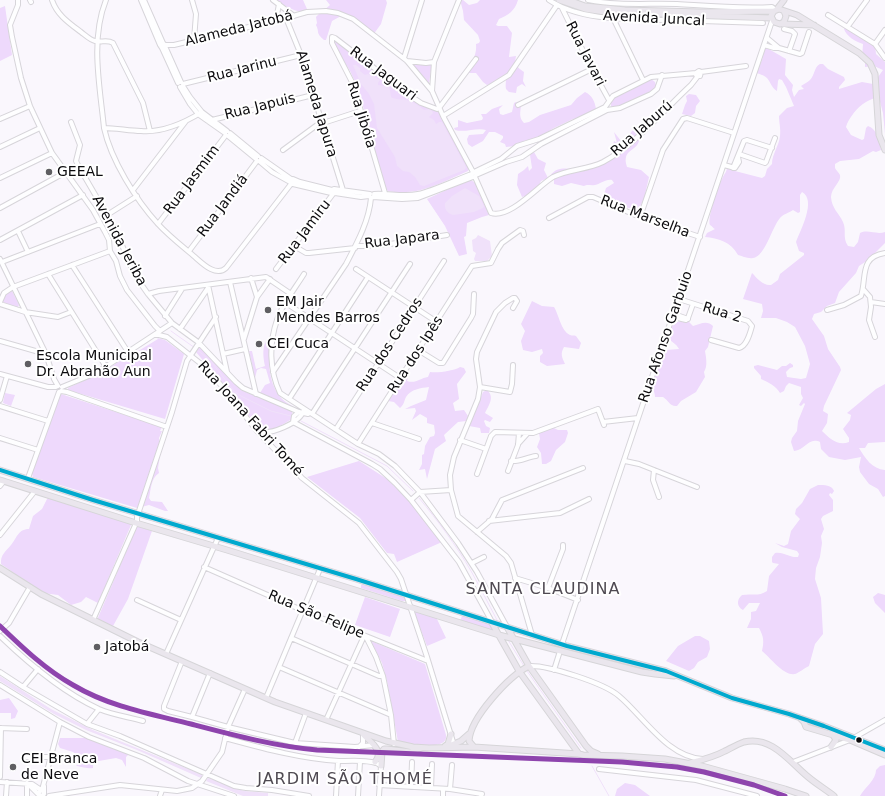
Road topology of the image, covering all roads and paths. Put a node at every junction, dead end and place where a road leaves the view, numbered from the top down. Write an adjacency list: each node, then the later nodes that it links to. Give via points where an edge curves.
1 (18, 0): 56 (street, via 10,25 21,78)
2 (52, 0): 33 (street, via 62,18)
3 (106, 0): 33 (street)
4 (141, 0): 36 (street)
5 (144, 0): 36 (street)
6 (192, 0): 32 (street, via 196,14)
7 (273, 0): 16 (street)
8 (422, 0): 42 (street)
9 (459, 0): 43 (street)
10 (549, 0): 15 (street, Avenida Juncal)
11 (568, 0): 18 (main road, via 585,6 625,10 700,12)
12 (588, 0): 14 (street, via 607,3)
13 (867, 0): 27 (street)
14 (672, 2): 18 (street, via 711,8)
15 (558, 3): 17 (street, Avenida Juncal); 25 (main road, via 605,12); 61 (street, via 509,75)
16 (279, 4): 20 (street); 23 (street)
17 (562, 8): 22 (street, Avenida Juncal, via 585,15); 45 (street, Rua Javari)
18 (780, 8): 25 (main road, via 772,14); 25 (main road, via 786,18); 26 (main road)
19 (828, 15): 27 (street)
20 (294, 16): 21 (street, Alameda Jatobá); 42 (street, Alameda Jatobá, via 316,11 345,15 361,24)
21 (286, 18): 23 (street, Alameda Jatobá); 39 (street, Alameda Japura)
22 (613, 18): 24 (street, Avenida Juncal); 49 (street)
23 (276, 20): 32 (street, Alameda Jatobá)
24 (763, 23)
25 (777, 23): 26 (main road); 30 (street, Rua Afonso Garbuio); 38 (street, via 795,34)
26 (814, 25): 77 (main road, via 859,53 870,63 875,74 879,135)
27 (848, 26): 34 (street)
28 (885, 30): 34 (street)
29 (809, 32): 38 (street, via 802,53)
30 (767, 38): 35 (street, Rua Afonso Garbuio); 37 (street)
31 (331, 39): 57 (street, Rua Jaguari, via 333,36 416,100); 59 (street, Rua Jibóia, via 353,84)
32 (194, 40): 36 (street, Alameda Jatobá)
33 (97, 42): 68 (street); 69 (street, via 110,41 115,47 143,104)
34 (875, 44): 40 (street)
35 (764, 45): 37 (street); 70 (street, Rua Afonso Garbuio)
36 (163, 46): 50 (street)
37 (779, 48): 38 (street)
38 (789, 51)
39 (301, 55): 50 (street, Rua Jarinu); 53 (street, Alameda Japura)
40 (885, 58)
41 (476, 59): 57 (street)
42 (406, 60): 43 (street); 52 (street, Alameda Jatobá)
43 (434, 62): 52 (street)
44 (746, 66): 46 (street, via 699,71)
45 (592, 69): 54 (street, Rua Javari); 55 (street)
46 (697, 74): 47 (street); 94 (street, Rua Jaburú, via 691,86 613,156 593,166 561,174 520,203)
47 (662, 75): 48 (street); 51 (street)
48 (648, 78): 49 (street); 51 (street, via 656,81)
49 (643, 80): 54 (street, via 614,96)
50 (181, 84): 60 (street)
51 (658, 85): 58 (street, via 651,94)
52 (432, 91): 57 (street, Alameda Jatobá)
53 (313, 95): 63 (street, Rua Japuis); 66 (street, Alameda Japura)
54 (609, 102): 58 (street, Rua Javari); 73 (street, via 605,107)
55 (518, 105)
56 (30, 106): 62 (street); 67 (street)
57 (439, 108): 61 (street, Alameda Jatobá)
58 (613, 110): 73 (street, via 607,110)
59 (360, 111): 66 (street); 89 (street, Rua Jibóia)
60 (200, 113): 63 (street); 64 (street)
61 (443, 116): 83 (street, Alameda Jatobá)
62 (0, 119)
63 (210, 120): 71 (street)
64 (186, 121): 69 (street); 86 (street)
65 (71, 122): 95 (street, Avenida Jeriba, via 80,145 77,164)
66 (322, 123): 76 (street); 87 (street, Alameda Japura)
67 (40, 128): 74 (street); 78 (street)
68 (104, 128): 69 (street); 86 (street, via 114,160)
69 (150, 131)
70 (734, 133): 81 (street, Rua Afonso Garbuio); 96 (street, via 685,118 663,150)
71 (227, 134): 80 (street); 99 (street, Rua Jasmim)
72 (775, 138): 75 (street)
73 (539, 142): 83 (street, via 522,157); 83 (street, via 517,146 501,159)
74 (0, 147)
75 (772, 148): 79 (street, via 765,163); 79 (street, via 747,140 743,142)
76 (283, 150)
77 (885, 150)
78 (52, 153): 82 (street); 84 (street)
79 (739, 155): 81 (street, via 735,168)
80 (258, 159): 85 (street); 108 (street, Rua Jandiá)
81 (724, 165): 103 (street, Rua Afonso Garbuio)
82 (66, 172): 90 (street); 93 (street)
83 (474, 174): 89 (street, via 418,194); 92 (street, via 418,198); 94 (street, Alameda Jatobá, via 490,212)
84 (0, 178)
85 (292, 182): 88 (street); 108 (street, via 222,271 212,270)
86 (133, 190): 91 (street)
87 (343, 190): 88 (street); 92 (street)
88 (333, 192): 92 (street, via 361,197); 105 (street, Rua Jamiru)
89 (385, 193): 92 (street)
90 (83, 196): 98 (street); 100 (street)
91 (137, 196): 95 (street); 99 (street)
92 (371, 196): 106 (street, via 369,210)
93 (0, 208)
94 (495, 214)
95 (107, 215): 128 (street, Avenida Jeriba, via 134,274)
96 (640, 216): 97 (street, Rua Marselha, via 590,197); 103 (street, Rua Marselha)
97 (549, 218)
98 (100, 224): 107 (street, via 109,240); 109 (street)
99 (158, 224): 108 (street)
100 (18, 231): 104 (street); 109 (street)
101 (447, 235): 106 (street, Rua Japara)
102 (524, 235): 147 (street, Rua dos Ipês, via 520,230 502,243 491,263 472,266)
103 (700, 237): 144 (street, Rua Afonso Garbuio)
104 (0, 240)
105 (294, 246): 106 (street, Rua Japara, via 306,253); 115 (street, Rua Jamiru)
106 (356, 247): 146 (street)
107 (110, 251): 113 (street); 152 (street, via 127,290)
108 (189, 251)
109 (28, 252): 111 (street)
110 (885, 253): 126 (street, via 876,255 869,261)
111 (1, 261): 124 (street)
112 (444, 261): 138 (street, Rua dos Cedros)
113 (72, 264): 117 (street); 163 (street)
114 (410, 264): 127 (street)
115 (276, 269)
116 (356, 269): 119 (street)
117 (48, 274): 124 (street); 142 (street)
118 (304, 274): 129 (street)
119 (368, 277): 127 (street); 153 (street)
120 (251, 278): 121 (street); 122 (street); 131 (street)
121 (270, 279): 129 (street); 131 (street)
122 (230, 282): 123 (street); 150 (street)
123 (208, 286): 125 (street); 145 (street); 151 (street)
124 (13, 287): 134 (street, via 4,293); 141 (street)
125 (182, 289): 128 (street); 143 (street)
126 (863, 289): 133 (street); 140 (street, via 859,298)
127 (391, 292): 138 (street); 161 (street)
128 (148, 294): 143 (street, Avenida Jeriba)
129 (291, 294): 135 (street)
130 (474, 294): 162 (street, via 473,314 442,363 439,364)
131 (257, 298): 149 (street)
132 (682, 300): 136 (street, Rua 2)
133 (871, 302): 137 (street); 155 (street, via 869,320)
134 (0, 303): 141 (street)
135 (286, 303): 146 (street); 173 (street, via 277,319 274,334 271,352)
136 (693, 304): 144 (street, via 685,321); 157 (street, Rua 2, via 748,321 752,326 742,348)
137 (885, 304)
138 (414, 307): 147 (street); 170 (street, Rua dos Cedros)
139 (513, 308): 178 (street, via 517,301 515,298 496,312 477,352)
140 (827, 310)
141 (25, 312): 142 (street, via 58,317); 165 (street)
142 (71, 312): 172 (street)
143 (165, 316): 148 (street, Avenida Jeriba)
144 (673, 316): 186 (street, Rua Afonso Garbuio)
145 (216, 317): 159 (street); 166 (street)
146 (309, 318): 153 (street); 173 (street)
147 (436, 322): 162 (street, Rua dos Ipês)
148 (172, 324): 151 (street, Avenida Jeriba); 152 (street)
149 (248, 325): 150 (street); 156 (street)
150 (241, 326): 156 (street)
151 (180, 329): 159 (street, Avenida Jeriba)
152 (160, 331): 154 (street)
153 (332, 333): 161 (street); 181 (street)
154 (154, 335): 163 (street); 164 (street, Rua Joana Fabri Tomé, via 167,337)
155 (875, 337)
156 (244, 340): 160 (street)
157 (711, 340)
158 (0, 341): 165 (street)
159 (197, 344): 164 (street); 168 (street, Avenida Jeriba)
160 (245, 349): 166 (street); 180 (street)
161 (355, 349): 170 (street); 185 (street)
162 (418, 350): 177 (street, Rua dos Ipês)
163 (128, 352): 172 (street)
164 (191, 353): 167 (street, Rua Joana Fabri Tomé); 169 (street)
165 (46, 354): 179 (street)
166 (224, 356): 168 (street, via 223,362); 174 (street)
167 (195, 358): 169 (street); 192 (street, Rua Joana Fabri Tomé, via 220,384)
168 (219, 363): 174 (street, Avenida Jeriba)
169 (186, 364): 190 (street)
170 (378, 364): 177 (street); 191 (street, Rua dos Cedros)
171 (513, 365): 178 (street, via 510,392)
172 (106, 367): 179 (street)
173 (273, 372): 181 (street, via 280,393)
174 (228, 373): 180 (street, Avenida Jeriba, via 243,388)
175 (0, 374): 176 (street)
176 (7, 376): 179 (street); 182 (street)
177 (400, 378): 189 (street, Rua dos Ipês)
178 (480, 387): 198 (street, via 478,399)
179 (59, 389): 187 (street); 190 (street)
180 (256, 394): 184 (street, Avenida Jeriba)
181 (289, 399): 184 (street)
182 (0, 400)
183 (0, 406): 187 (street)
184 (302, 411): 185 (street); 188 (street, via 300,417)
185 (312, 414): 191 (street)
186 (638, 418): 195 (street, via 604,424 597,409); 206 (street, Rua Afonso Garbuio)
187 (48, 421): 203 (street)
188 (293, 422): 193 (street); 225 (street, via 380,469)
189 (372, 423): 197 (street); 200 (street, Rua dos Ipês)
190 (167, 427): 226 (street)
191 (336, 429): 200 (street)
192 (257, 431): 193 (street); 199 (street, Rua Joana Fabri Tomé)
193 (270, 433): 199 (street)
194 (519, 433): 195 (street); 201 (street); 202 (street, via 496,432 491,436)
195 (527, 434): 201 (street)
196 (0, 438): 203 (street)
197 (419, 439)
198 (460, 440): 202 (street); 218 (street, via 450,471)
199 (266, 441): 247 (street, Rua Joana Fabri Tomé, via 306,482 359,523 399,576)
200 (358, 444): 220 (street, via 388,460)
201 (518, 445): 205 (street)
202 (486, 449): 211 (street)
203 (38, 450): 212 (street)
204 (536, 456): 205 (street, via 517,462)
205 (511, 461): 210 (street)
206 (625, 461): 209 (street); 249 (street, Rua Afonso Garbuio)
207 (583, 468): 227 (street, via 502,500)
208 (0, 470): 212 (main road)
209 (654, 470): 217 (street); 223 (street, via 653,480)
210 (508, 471)
211 (477, 474)
212 (28, 478): 214 (main road)
213 (2, 480): 215 (street); 219 (main road)
214 (44, 483): 216 (main road); 221 (main road, via 46,488)
215 (0, 486)
216 (53, 486): 222 (main road, via 49,490); 226 (main road)
217 (698, 487)
218 (450, 490): 220 (street); 229 (street, via 458,515)
219 (35, 491): 221 (main road); 230 (street)
220 (420, 492): 225 (street); 235 (street)
221 (42, 493): 222 (main road)
222 (50, 496): 228 (main road)
223 (660, 497)
224 (589, 499): 227 (street, via 560,513)
225 (411, 500): 258 (street, via 459,562)
226 (138, 514): 228 (street); 231 (main road)
227 (489, 521): 229 (street)
228 (136, 523): 233 (main road); 256 (street)
229 (477, 532): 240 (street, via 510,561)
230 (0, 535)
231 (218, 538): 233 (street); 238 (main road)
232 (563, 545): 244 (street)
233 (214, 546): 236 (street); 239 (main road)
234 (484, 557): 235 (street)
235 (472, 563): 259 (street)
236 (204, 567): 252 (street, Rua São Felipe); 257 (street)
237 (0, 568): 243 (main road)
238 (320, 569): 239 (street); 241 (main road)
239 (317, 578): 245 (main road); 252 (street)
240 (516, 578): 244 (street); 264 (street)
241 (356, 580): 242 (main road); 245 (main road, via 357,584)
242 (365, 582): 246 (main road, via 360,586); 247 (main road)
243 (30, 587): 256 (main road); 260 (street, via 12,618)
244 (548, 588): 249 (street)
245 (352, 589): 246 (main road)
246 (362, 592): 251 (main road)
247 (406, 595): 250 (main road); 251 (street, Rua Joana Fabri Tomé)
248 (137, 600): 257 (street)
249 (578, 600): 268 (street, Rua Afonso Garbuio)
250 (422, 601): 253 (main road, via 418,607); 254 (main road)
251 (410, 607): 253 (main road); 273 (street, Rua Joana Fabri Tomé)
252 (304, 611): 263 (street, Rua São Felipe); 265 (street)
253 (424, 611): 255 (main road)
254 (460, 613): 255 (main road, via 459,620); 258 (main road)
255 (447, 618): 261 (main road)
256 (93, 620): 271 (main road)
257 (181, 620): 271 (street)
258 (492, 623): 259 (main road); 261 (main road)
259 (507, 627): 264 (main road); 266 (main road)
260 (0, 631)
261 (499, 635): 266 (main road); 280 (main road)
262 (0, 636): 278 (street)
263 (365, 636): 273 (street, Rua São Felipe); 274 (street); 284 (street)
264 (535, 636): 267 (main road); 268 (main road)
265 (291, 638): 274 (street); 276 (street)
266 (513, 639): 267 (main road); 275 (main road)
267 (533, 644): 269 (main road)
268 (565, 645): 270 (main road, via 574,651); 285 (main road, via 649,666)
269 (560, 651): 270 (main road); 279 (street)
270 (570, 653): 285 (main road, via 655,674)
271 (166, 654): 272 (main road)
272 (182, 661): 283 (main road); 294 (street, via 164,709)
273 (428, 661): 308 (street, Rua Joana Fabri Tomé)
274 (351, 664): 284 (street); 289 (street)
275 (529, 666): 277 (street); 280 (main road); 282 (main road)
276 (279, 667): 289 (street); 290 (street)
277 (537, 667): 279 (street); 282 (street)
278 (38, 670): 287 (street); 291 (street)
279 (554, 670): 330 (street, via 608,688 620,696 676,750 695,758)
280 (520, 671): 306 (main road, via 491,700); 325 (main road)
281 (0, 672): 287 (street)
282 (533, 672): 317 (main road)
283 (210, 673): 288 (main road); 294 (street)
284 (384, 676): 293 (street)
285 (675, 676): 295 (main road, via 738,700)
286 (0, 685): 299 (street)
287 (23, 687): 300 (street)
288 (245, 689): 290 (main road); 303 (street)
289 (338, 692): 293 (street); 296 (street)
290 (266, 698): 292 (main road)
291 (99, 709): 298 (street); 300 (street)
292 (306, 713): 296 (main road); 313 (street)
293 (391, 715): 314 (street)
294 (192, 716): 303 (street)
295 (797, 717): 301 (main road); 304 (main road)
296 (326, 720): 307 (main road)
297 (885, 720): 311 (street)
298 (143, 721)
299 (60, 722): 329 (street); 346 (street, via 188,781)
300 (87, 724): 342 (street)
301 (820, 725): 304 (main road, via 808,722); 311 (main road)
302 (1, 728): 305 (street); 324 (street)
303 (228, 728): 310 (street); 313 (street)
304 (808, 728): 309 (main road)
305 (27, 729)
306 (472, 730): 312 (main road); 320 (main road, via 469,741)
307 (363, 734): 314 (main road); 315 (main road); 318 (street, via 363,743)
308 (451, 734): 312 (street, via 455,740); 316 (street, Rua Joana Fabri Tomé); 319 (main road, via 448,744)
309 (832, 735): 311 (main road); 321 (main road, via 836,740)
310 (225, 738): 331 (street, via 280,752); 342 (street, via 222,752)
311 (852, 739): 321 (street); 323 (main road); 327 (main road)
312 (461, 741): 316 (main road)
313 (296, 743): 318 (street)
314 (394, 744): 322 (main road)
315 (374, 745): 318 (street); 333 (main road, via 379,754)
316 (452, 746): 319 (main road); 320 (main road)
317 (586, 746): 325 (main road); 326 (main road, via 591,752)
318 (359, 747)
319 (442, 747): 322 (main road)
320 (474, 747): 325 (main road)
321 (831, 747): 335 (street)
322 (424, 748): 339 (main road, via 410,752 384,749)
323 (885, 750)
324 (0, 754): 343 (street)
325 (583, 755): 326 (main road)
326 (600, 755): 336 (main road)
327 (885, 755)
328 (26, 756): 329 (street)
329 (51, 756): 355 (street)
330 (706, 759): 335 (main road, via 741,743 754,741 768,745); 336 (main road); 340 (main road)
331 (338, 761): 332 (street); 365 (street)
332 (360, 762): 333 (street); 366 (street)
333 (375, 762): 339 (street)
334 (412, 762): 349 (street)
335 (793, 762): 371 (main road)
336 (689, 763): 340 (main road)
337 (432, 764): 350 (street)
338 (452, 765): 352 (street)
339 (381, 766): 348 (street)
340 (706, 767): 370 (main road)
341 (600, 769): 369 (street, via 696,780)
342 (207, 775): 346 (street); 354 (street, via 240,787)
343 (0, 777)
344 (0, 782): 345 (street)
345 (7, 782): 347 (street); 360 (street)
346 (201, 782): 353 (street, via 184,791); 356 (street)
347 (28, 783): 355 (street, via 34,785); 361 (street)
348 (379, 785): 349 (street); 367 (street)
349 (411, 787): 350 (street)
350 (431, 788): 351 (street)
351 (443, 789): 352 (street); 368 (street)
352 (450, 789): 359 (street)
353 (162, 790): 358 (street, via 120,785); 362 (street)
354 (271, 793): 364 (street)
355 (42, 794): 357 (street)
356 (219, 794): 363 (street)
357 (51, 795): 358 (street)
358 (68, 795)
359 (482, 795)
360 (6, 796)
361 (27, 796)
362 (160, 796)
363 (234, 796)
364 (309, 796)
365 (336, 796)
366 (358, 796)
367 (379, 796)
368 (443, 796)
369 (757, 796)
370 (806, 796)
371 (834, 796)

